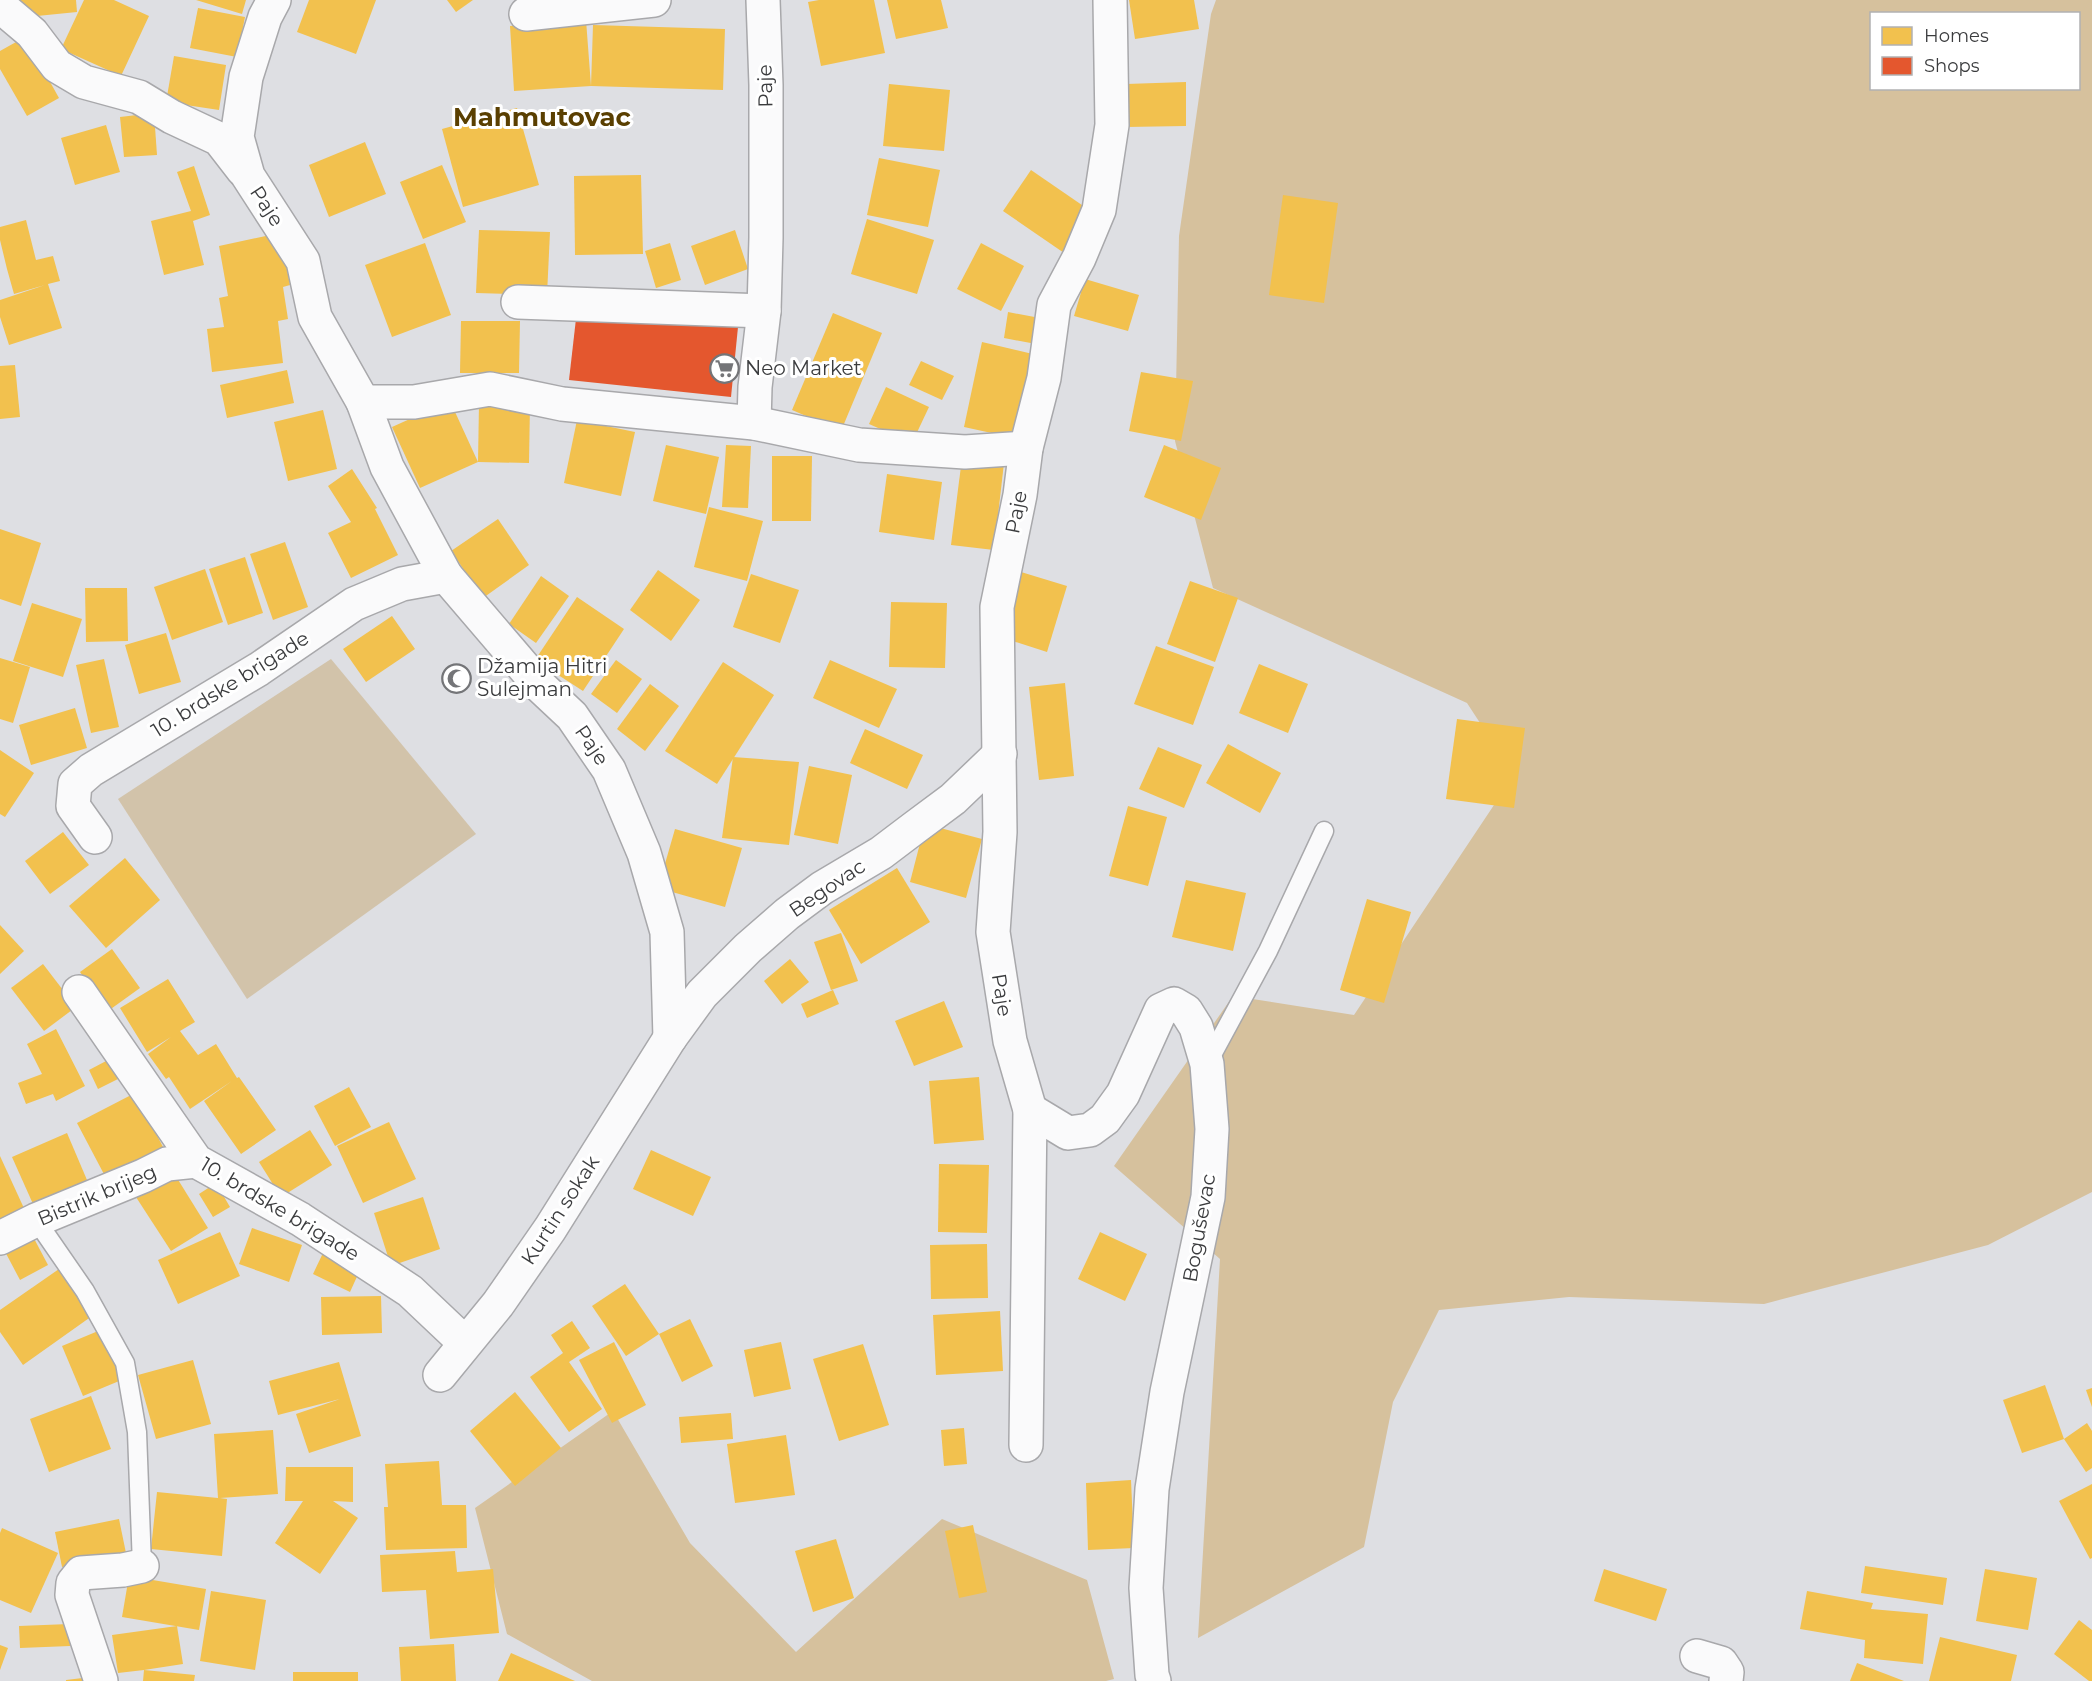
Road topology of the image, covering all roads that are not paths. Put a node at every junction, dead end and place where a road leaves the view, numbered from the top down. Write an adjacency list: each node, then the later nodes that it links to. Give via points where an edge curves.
1 (274, 0): 7 (street, Paje, via 246,76 237,137)
2 (654, 0): 6 (street)
3 (763, 0): 9 (street, Paje)
4 (1110, 0): 12 (street, Paje, via 1112,125 1099,210 1054,305 1044,378)
5 (0, 6): 7 (street, via 32,33 57,66 84,82 139,97 219,139)
6 (526, 14)
7 (248, 176): 10 (street, Paje, via 303,261 315,317)
8 (518, 302): 9 (street)
9 (764, 311): 11 (street, Paje, via 754,387)
10 (363, 402): 11 (street, via 414,402 490,389 562,404); 13 (street, Paje, via 387,467)
11 (754, 423): 12 (street, via 859,445 965,452)
12 (1026, 448): 14 (street, Paje, via 997,607)
13 (446, 576): 16 (street, 10. brdske brigade, via 402,584 354,604 260,669 91,770 75,784 73,806); 18 (street, Paje, via 540,686 572,716 609,770 644,853 666,932)
14 (1000, 754): 18 (street, Begovac, via 953,799 881,853 822,888 748,948 702,994); 20 (street, Paje, via 1000,832 993,933 1010,1041)
15 (1324, 831): 19 (lane, via 1268,951)
16 (95, 837)
17 (79, 992): 21 (street, 10. brdske brigade)
18 (670, 1038): 24 (street, Kurtin sokak, via 550,1229 498,1304)
19 (1207, 1064): 20 (street, Boguševac, via 1196,1027 1186,1011 1174,1004 1161,1010 1124,1094 1105,1119 1090,1130 1068,1133); 30 (street, Boguševac, via 1212,1129 1208,1197 1167,1392 1152,1489 1146,1588)
20 (1030, 1110): 26 (street, Paje)
21 (196, 1161): 22 (street, Bistrik brijeg, via 167,1164); 24 (street, 10. brdske brigade, via 300,1219 410,1291)
22 (36, 1220): 23 (street, Bistrik brijeg); 27 (lane, via 85,1291 125,1363 136,1432)
23 (0, 1238)
24 (465, 1343): 25 (street, Kurtin sokak)
25 (440, 1375)
26 (1026, 1445)
27 (142, 1566): 29 (street, via 81,1573 73,1583 72,1595)
28 (1697, 1656): 31 (street, via 1721,1664 1727,1672)
29 (101, 1681)
30 (1154, 1681)
31 (1726, 1681)

